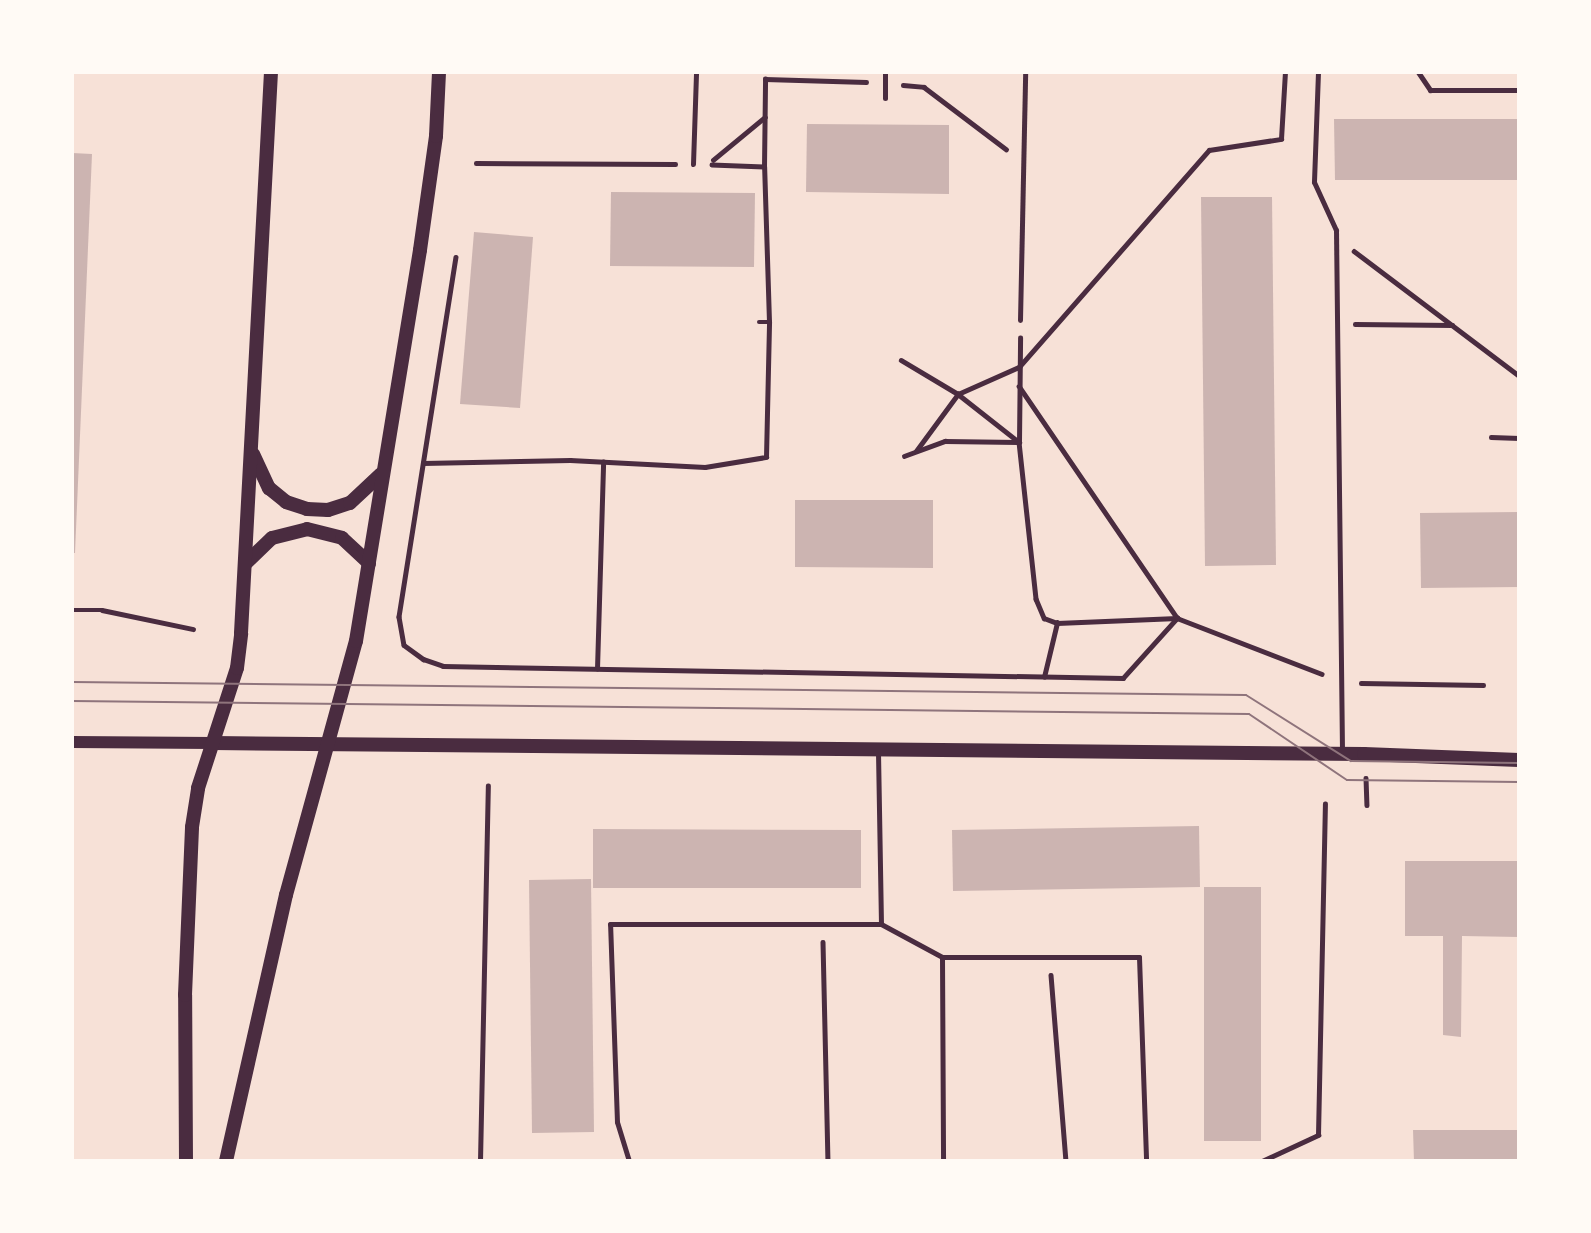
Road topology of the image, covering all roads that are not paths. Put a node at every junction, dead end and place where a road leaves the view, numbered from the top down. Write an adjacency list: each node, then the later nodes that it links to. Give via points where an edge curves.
1 (271, 72): 12 (main road)
2 (439, 72): 13 (main road, via 421,237)
3 (696, 72): 10 (lane)
4 (885, 72): 9 (lane)
5 (1026, 72): 11 (lane)
6 (1318, 72): 20 (lane, via 1314,182 1336,230 1337,247)
7 (1418, 72): 8 (lane, via 1430,90)
8 (1519, 90)
9 (885, 99)
10 (693, 164)
11 (1020, 320)
12 (251, 448): 13 (main road, via 269,488 286,502 307,509 328,510 351,503); 14 (main road)
13 (381, 472): 15 (main road)
14 (246, 563): 15 (main road, via 272,538 307,528 342,538); 17 (main road, via 237,668)
15 (369, 563): 18 (main road, via 356,642)
16 (72, 742): 17 (street)
17 (212, 744): 18 (main road); 24 (main road, via 192,827 185,995)
18 (329, 744): 19 (main road); 25 (main road, via 286,895)
19 (878, 749): 20 (main road); 22 (lane)
20 (1342, 754): 21 (main road)
21 (1519, 760)
22 (881, 924): 23 (lane); 26 (lane, via 610,924 617,1122)
23 (942, 957): 27 (lane); 28 (lane, via 1139,957)
24 (186, 1161)
25 (226, 1161)
26 (629, 1161)
27 (943, 1161)
28 (1146, 1161)

